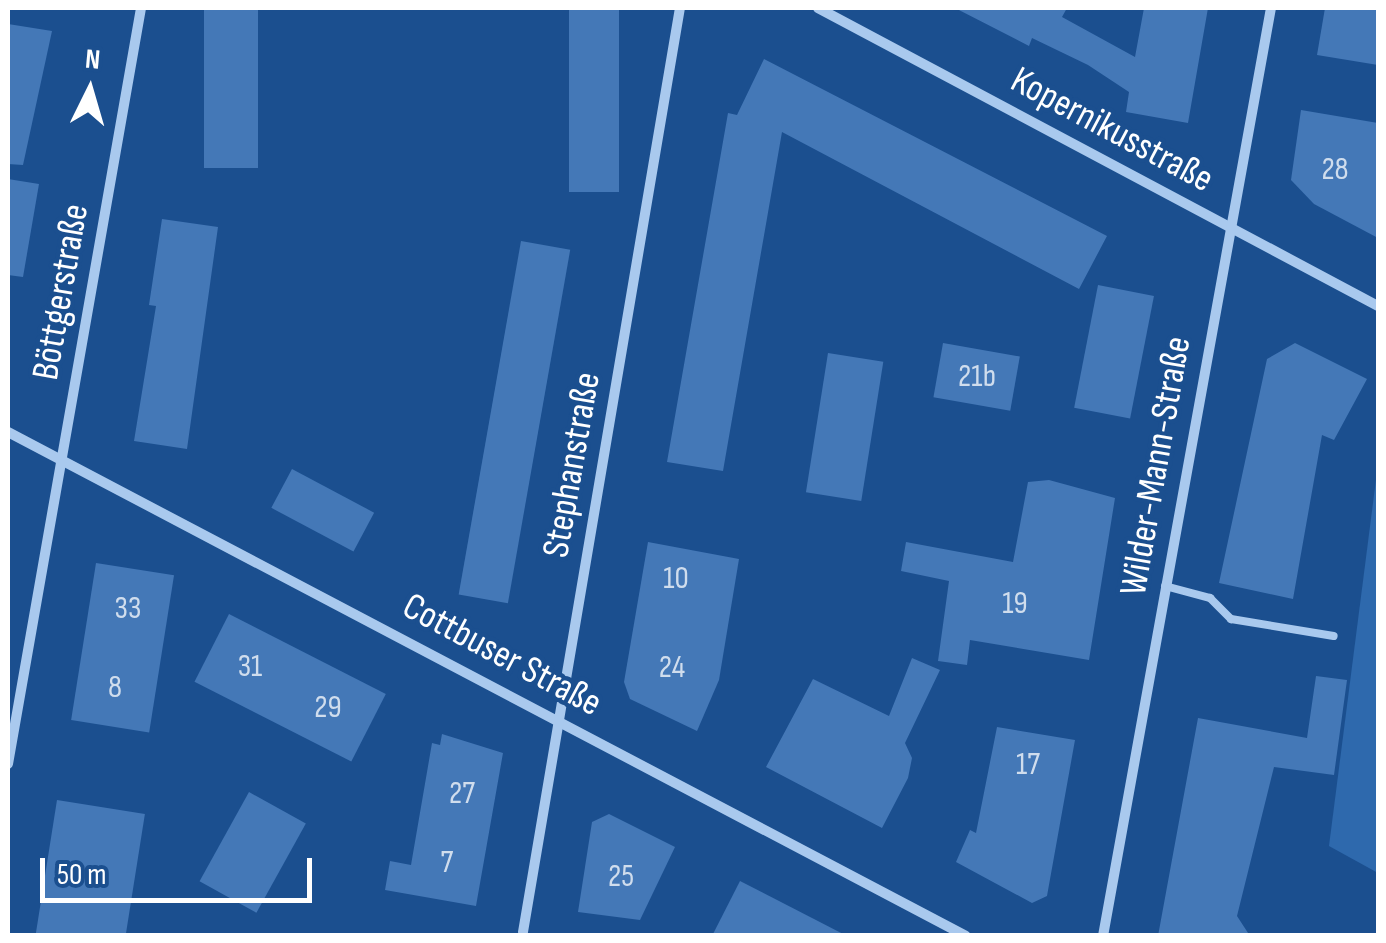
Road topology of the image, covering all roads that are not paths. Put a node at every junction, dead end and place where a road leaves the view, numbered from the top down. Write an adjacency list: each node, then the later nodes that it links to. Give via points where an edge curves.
1 (142, 8): 8 (street, Böttgerstraße)
2 (680, 8): 11 (street, Stephanstraße)
3 (818, 8): 5 (street, Kopernikusstraße)
4 (1271, 8): 5 (street, Wilder-Mann-Straße)
5 (1230, 227): 6 (street, Kopernikusstraße); 9 (street, Wilder-Mann-Straße)
6 (1378, 306)
7 (8, 432): 8 (street, Cottbuser Straße)
8 (62, 460): 11 (street, Cottbuser Straße); 12 (street, Böttgerstraße)
9 (1165, 586): 10 (lane, via 1210,598 1231,620); 15 (street, Wilder-Mann-Straße)
10 (1334, 636)
11 (559, 718): 13 (street, Stephanstraße); 14 (street, Cottbuser Straße)
12 (8, 764)
13 (523, 932)
14 (966, 936)
15 (1103, 936)

